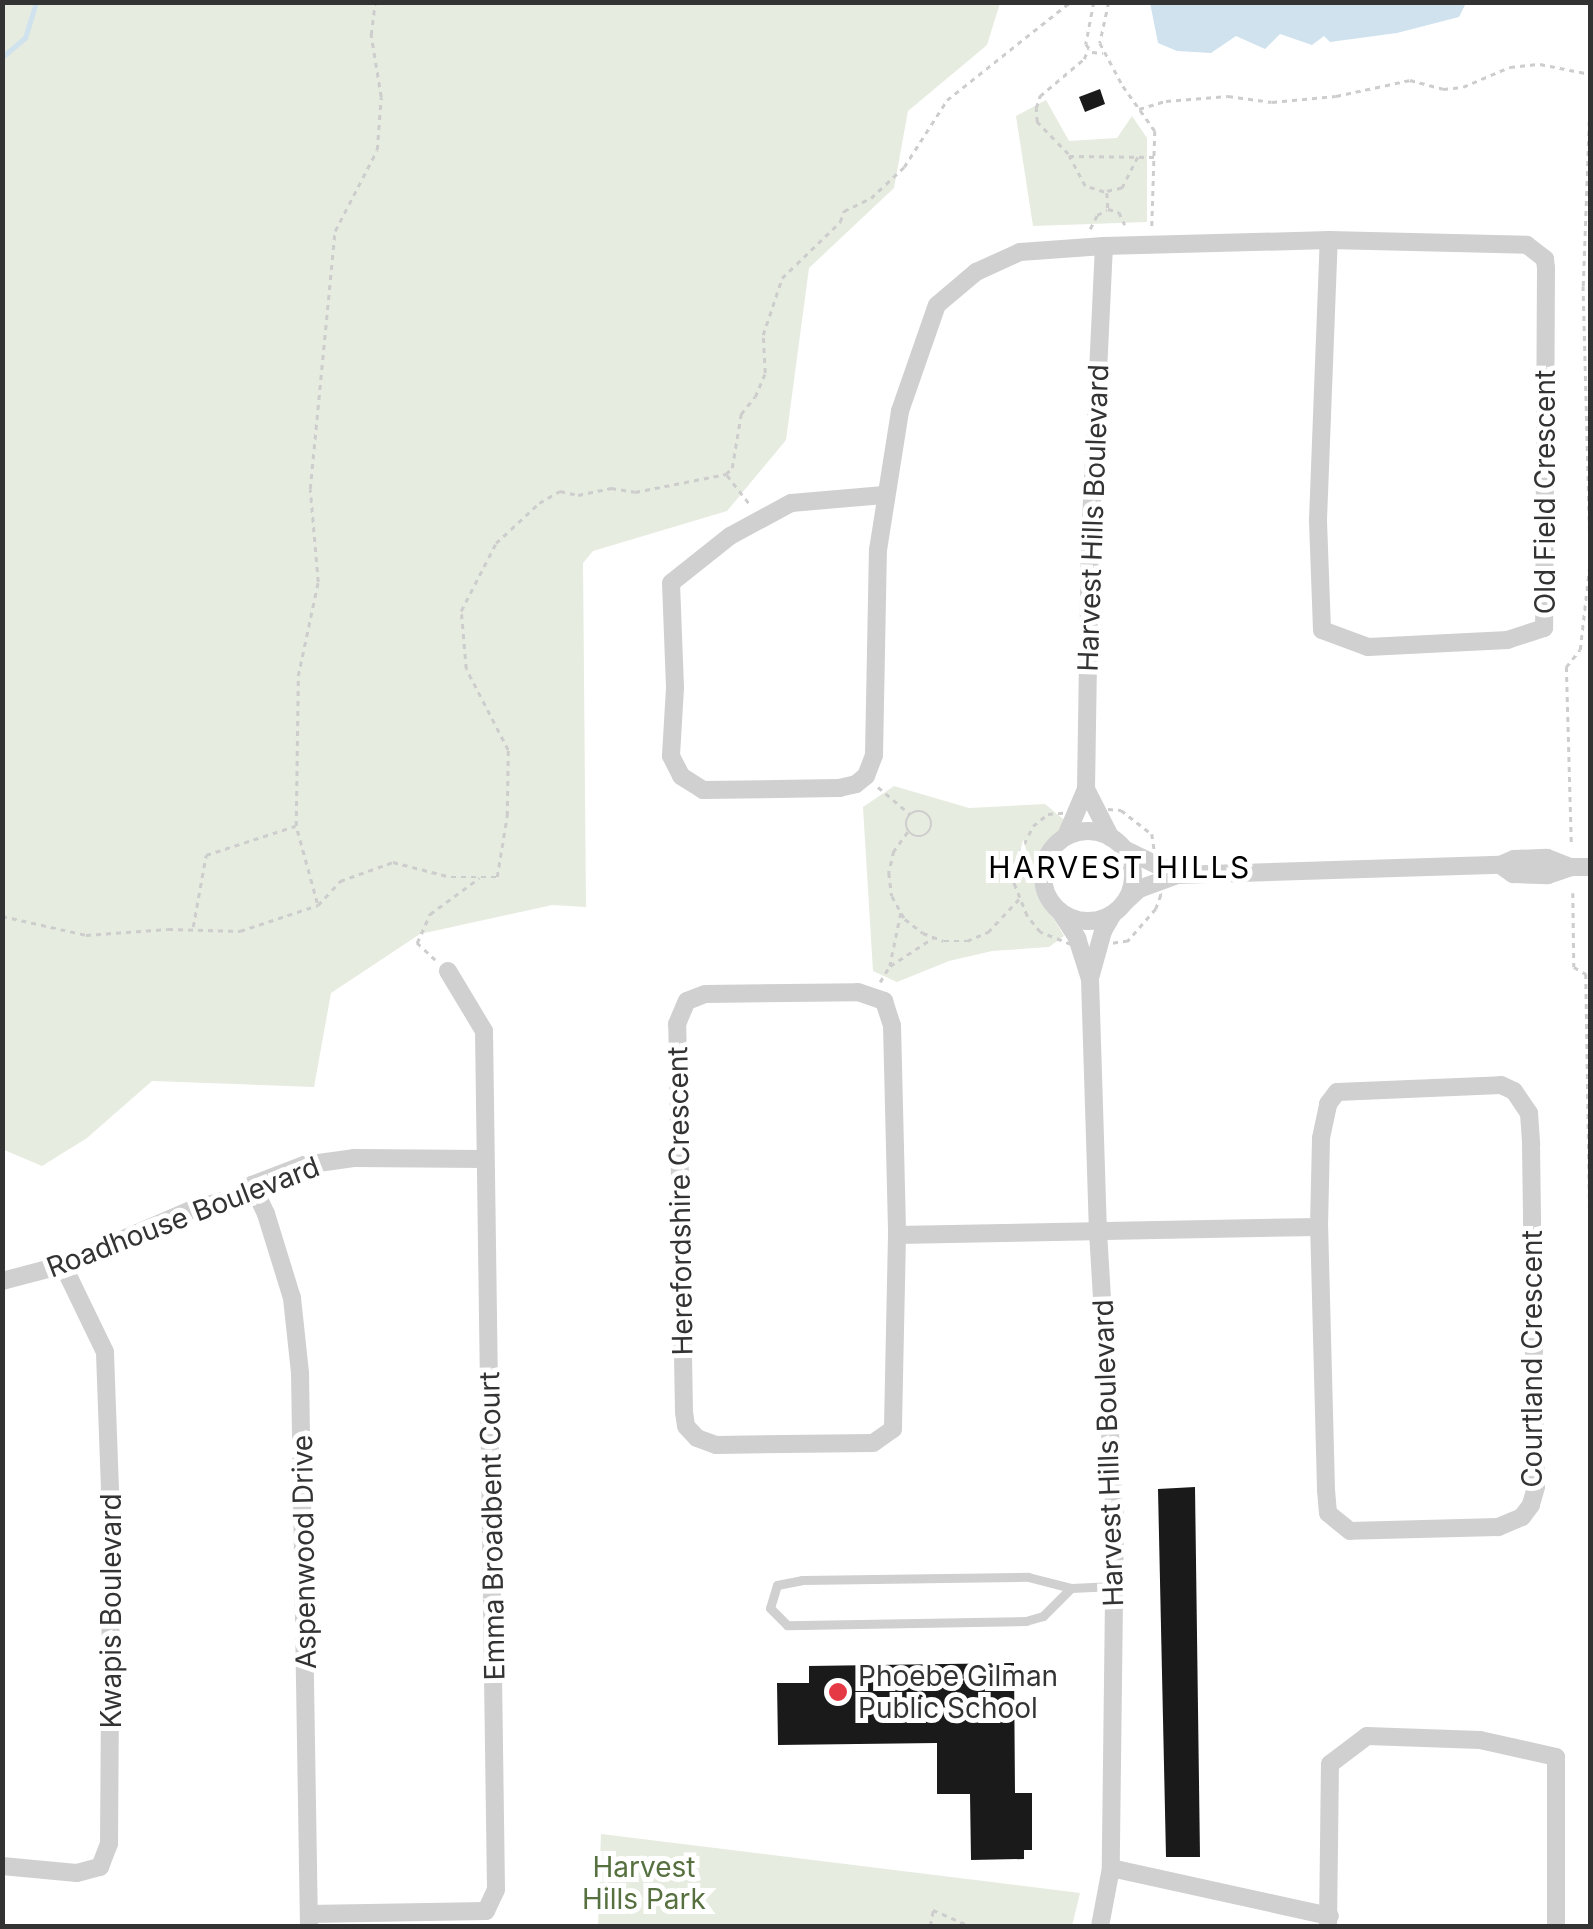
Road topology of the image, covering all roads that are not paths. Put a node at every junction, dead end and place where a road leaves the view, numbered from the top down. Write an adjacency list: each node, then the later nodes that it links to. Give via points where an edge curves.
1 (1329, 240): 1 (street, Old Field Crescent, via 1498,242 1526,245 1544,259 1544,628 1508,640 1368,647 1322,630 1318,520); 2 (street, Old Field Crescent)
2 (1096, 247): 3 (street, Old Field Crescent, via 1020,252 976,272 938,306 900,411); 4 (street, Harvest Hills Boulevard)
3 (884, 495): 3 (street, Old Field Crescent, via 874,755 866,776 839,788 703,790 681,776 670,756 676,688 671,582 730,536 791,503)
4 (1088, 811): 5 (street, Harvest Hills Boulevard); 6 (street)
5 (1066, 836): 6 (street, via 1097,832); 10 (street, via 1042,872)
6 (1117, 843): 8 (street); 9 (street, via 1133,873)
7 (1590, 868): 8 (street, via 1530,874 1500,865)
8 (1157, 874): 9 (street)
9 (1119, 908): 10 (street, via 1083,922); 11 (street, Harvest Hills Boulevard)
10 (1061, 913): 11 (street)
11 (1089, 948): 16 (street, Harvest Hills Boulevard)
12 (448, 971): 13 (street, Emma Broadbent Court, via 484,1031)
13 (484, 1158): 14 (street, Roadhouse Boulevard, via 354,1158 304,1164); 24 (street, Emma Broadbent Court, via 496,1890 486,1910)
14 (252, 1185): 18 (street, Roadhouse Boulevard); 24 (street, Aspenwood Drive, via 292,1298 300,1373)
15 (1319, 1227): 15 (street, Courtland Crescent, via 1328,1512 1350,1532 1498,1527 1522,1517 1536,1487 1531,1145 1529,1112 1521,1100 1501,1086 1337,1092 1321,1138); 16 (street)
16 (1098, 1231): 17 (street); 20 (street, Harvest Hills Boulevard)
17 (897, 1235): 17 (street, Herefordshire Crescent, via 892,1025 884,1001 858,992 705,994 687,1001 676,1024 684,1393 686,1426 697,1438 716,1445 874,1443 893,1430)
18 (63, 1264): 19 (street, Roadhouse Boulevard); 22 (street, Kwapis Boulevard, via 105,1352 112,1517 109,1844 100,1866 77,1873)
19 (2, 1281)
20 (1114, 1586): 21 (lane); 23 (street, Harvest Hills Boulevard)
21 (1071, 1588): 21 (lane, via 1028,1577 802,1580 777,1586 770,1608 787,1624 1026,1621 1044,1616)
22 (2, 1866)
23 (1111, 1868): 25 (street); 26 (street, Harvest Hills Boulevard)
24 (309, 1920)
25 (1329, 1921): 27 (street, via 1330,1764 1366,1736 1480,1740 1556,1757)
26 (1100, 1926)
27 (1556, 1926)

